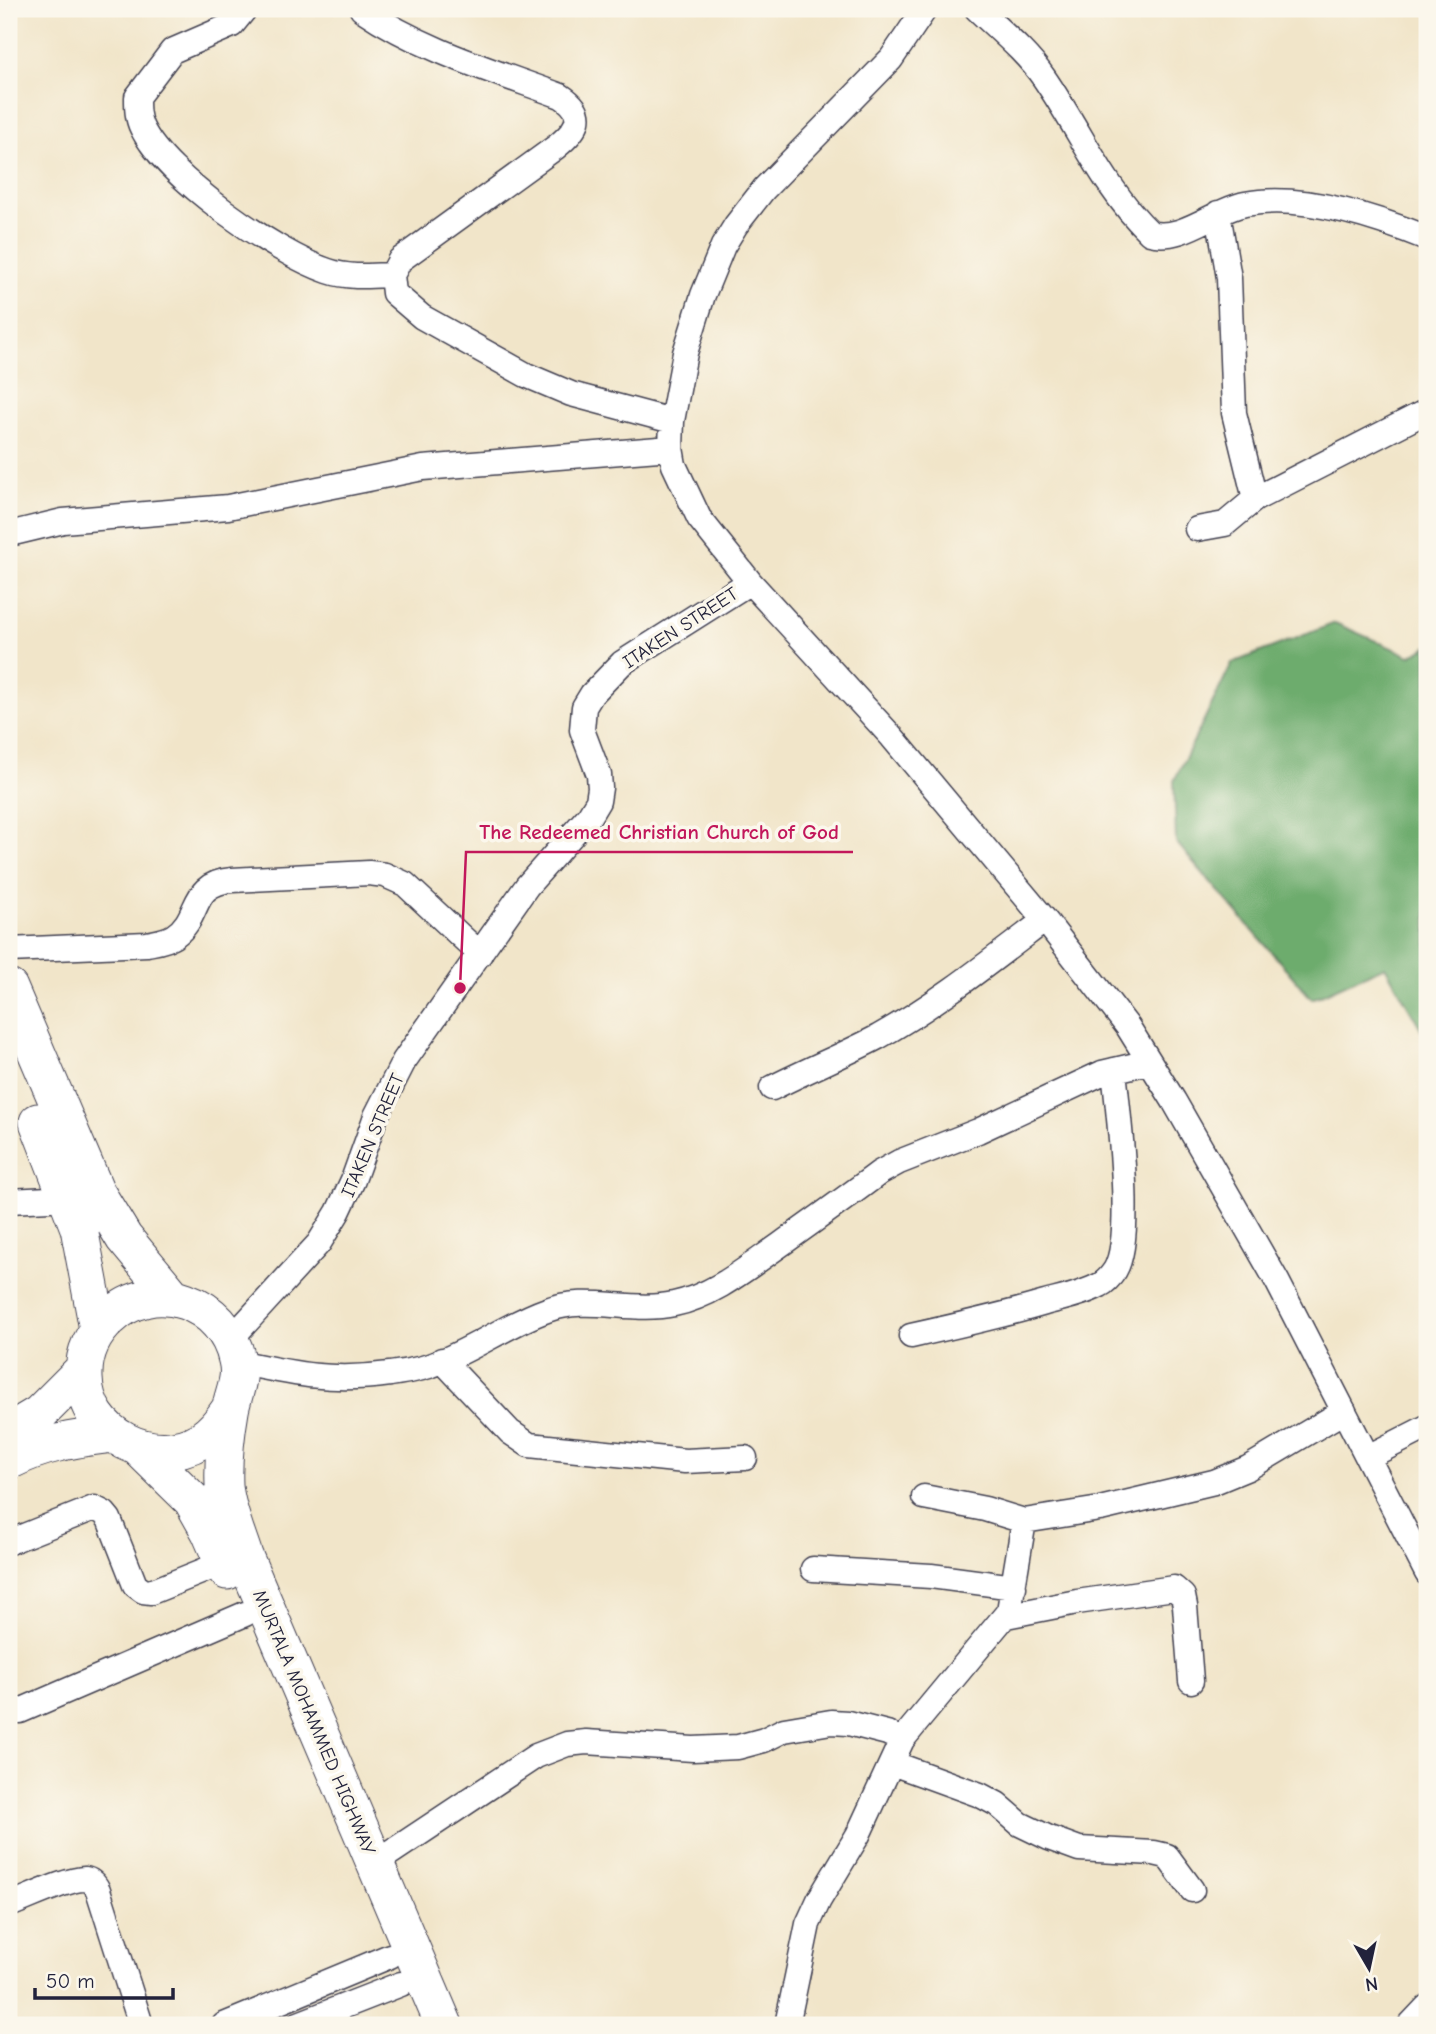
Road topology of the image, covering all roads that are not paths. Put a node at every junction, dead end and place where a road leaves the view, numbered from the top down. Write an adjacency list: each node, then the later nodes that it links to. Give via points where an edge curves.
1 (245, 9): 7 (street, via 232,25 172,51 137,97 142,130 159,155 197,192 308,263 349,275)
2 (362, 9): 7 (street, via 446,54 561,96 573,103 577,114 571,135 400,260)
3 (925, 9): 9 (street, via 891,58 764,189 729,235 685,353)
4 (977, 9): 5 (street, via 1044,78 1108,184 1150,233 1172,234)
5 (1218, 213): 6 (street, via 1243,204 1294,202 1340,210); 11 (street, via 1229,278 1234,413)
6 (1427, 238)
7 (392, 275): 9 (street, via 394,293 422,317 526,375 571,394)
8 (1427, 411): 11 (street)
9 (672, 421): 10 (street)
10 (671, 448): 13 (street, via 423,468 228,507 63,521); 14 (street, via 680,481 699,518)
11 (1255, 499): 12 (street, via 1225,524)
12 (1197, 529)
13 (9, 534)
14 (750, 582): 15 (street, via 892,737); 17 (street, ITAKEN STREET, via 622,663 592,694 583,707 582,730 599,775 597,801 527,886)
15 (1045, 920): 20 (street, via 1128,1027); 22 (street, via 919,1012)
16 (9, 950): 17 (street, via 163,941 176,935 213,883 369,873 405,884)
17 (480, 954): 28 (street, ITAKEN STREET, via 404,1061 376,1116 353,1180 319,1243)
18 (9, 988): 25 (highway, via 96,1192 124,1238)
19 (9, 1054): 23 (highway)
20 (1149, 1062): 21 (street); 32 (street, via 1277,1281)
21 (1114, 1070): 27 (street, via 1124,1187 1123,1243 1114,1272 1087,1292); 29 (street, via 889,1168 710,1292 675,1304 572,1304 549,1309)
22 (772, 1088)
23 (70, 1198): 24 (street); 26 (highway)
24 (9, 1201)
25 (173, 1297): 26 (highway, via 145,1298 118,1309); 28 (highway, via 197,1305 216,1319)
26 (98, 1329): 30 (highway)
27 (911, 1336)
28 (234, 1350): 29 (street, via 308,1377 332,1379 405,1371); 31 (highway, via 238,1386)
29 (442, 1360): 37 (street, via 510,1432 529,1445 685,1461)
30 (84, 1368): 34 (highway, via 39,1414); 35 (highway, via 87,1397 102,1423)
31 (230, 1409): 35 (highway, via 201,1440 181,1448 160,1451); 52 (highway, MURTALA MOHAMMED HIGHWAY, via 224,1486 232,1519)
32 (1344, 1411): 36 (street); 40 (street, via 1248,1468 1214,1482 1100,1509)
33 (1427, 1427): 36 (street)
34 (9, 1432)
35 (126, 1441): 38 (highway, via 64,1440); 42 (highway, MURTALA MOHAMMED HIGHWAY, via 192,1500)
36 (1368, 1457): 43 (street)
37 (745, 1458)
38 (9, 1461)
39 (925, 1497): 40 (street)
40 (1024, 1521): 45 (street)
41 (9, 1542): 42 (street, via 94,1508 109,1519 135,1585 143,1591 151,1592)
42 (223, 1563): 46 (highway, MURTALA MOHAMMED HIGHWAY)
43 (1425, 1564)
44 (813, 1569): 45 (street, via 931,1576)
45 (1014, 1587): 47 (street)
46 (245, 1614): 49 (street); 55 (highway, MURTALA MOHAMMED HIGHWAY)
47 (1006, 1616): 48 (street, via 1174,1588 1183,1596 1185,1606); 50 (street)
48 (1191, 1681)
49 (20, 1711)
50 (902, 1740): 51 (street); 52 (street, via 831,1722 784,1730 738,1746 692,1749 567,1744 536,1756)
51 (892, 1763): 53 (street, via 980,1795 1020,1824 1079,1849 1167,1856); 62 (street, via 808,1924)
52 (375, 1863): 61 (highway, MURTALA MOHAMMED HIGHWAY)
53 (1192, 1890)
54 (9, 1906): 57 (street, via 74,1881 93,1882)
55 (396, 1970): 58 (street); 59 (street); 60 (highway, MURTALA MOHAMMED HIGHWAY)
56 (1427, 2007): 63 (street)
57 (141, 2025)
58 (224, 2025)
59 (296, 2025)
60 (419, 2025)
61 (444, 2025)
62 (788, 2025)
63 (1410, 2025)

